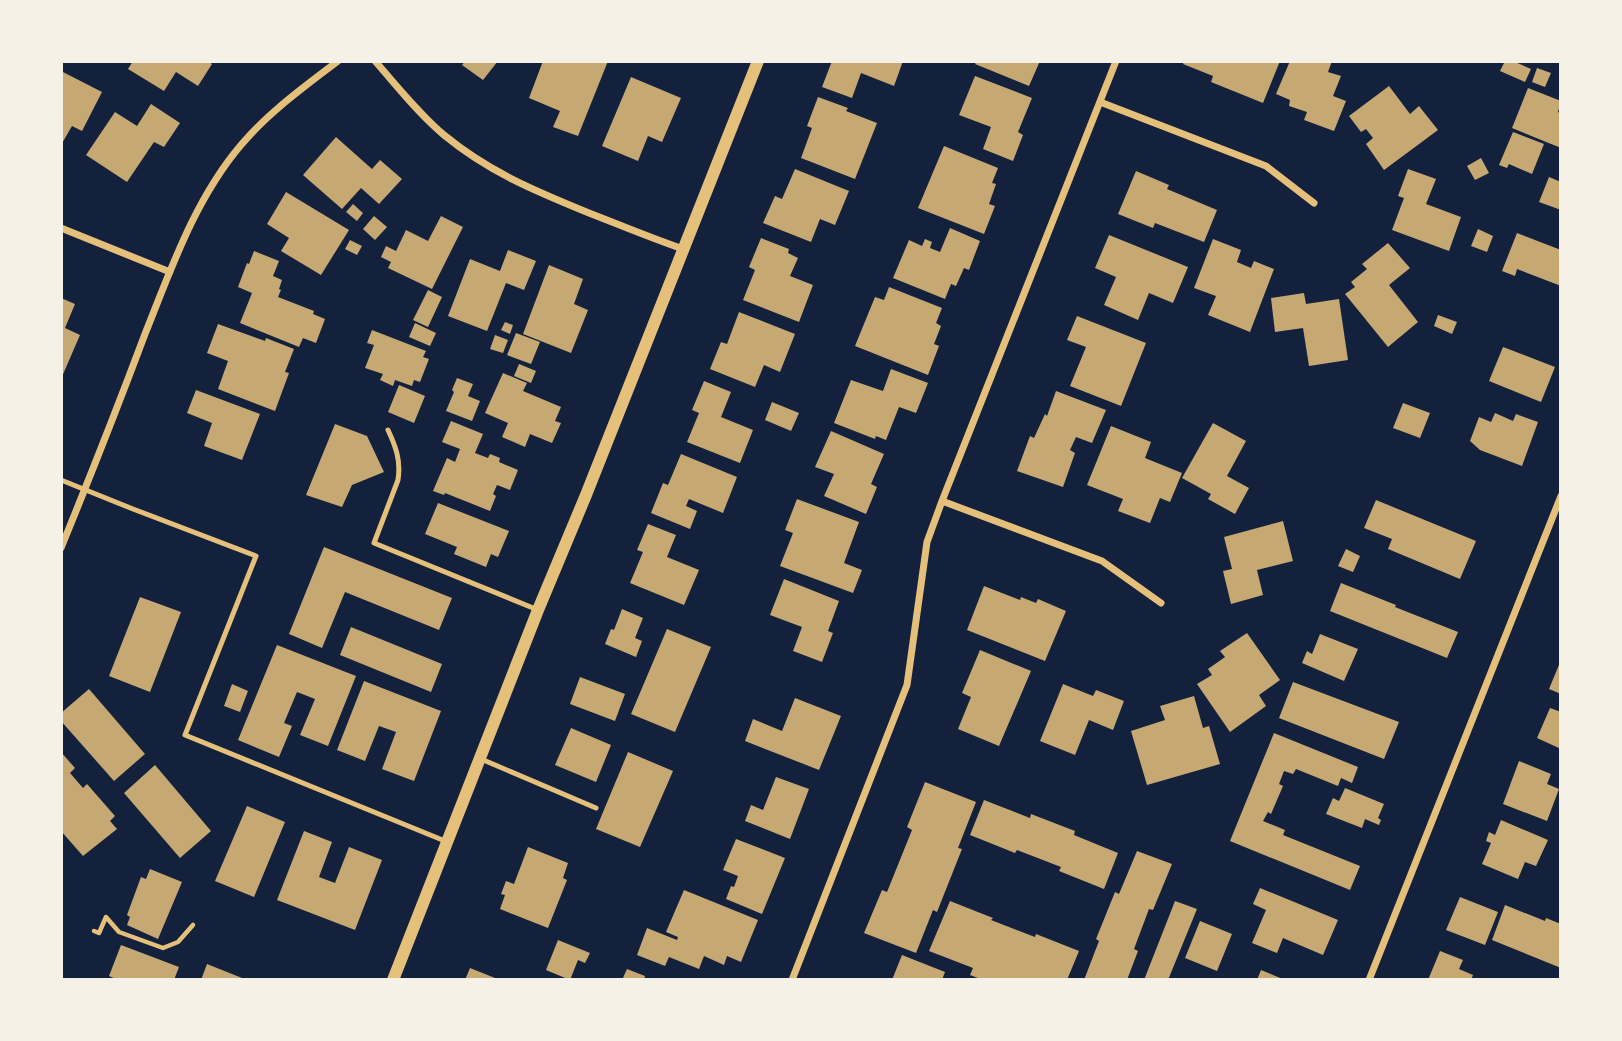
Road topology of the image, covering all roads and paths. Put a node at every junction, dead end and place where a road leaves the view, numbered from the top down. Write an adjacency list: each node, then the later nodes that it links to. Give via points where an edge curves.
1 (338, 61): 9 (street, via 287,100 241,145 206,195)
2 (374, 61): 8 (street, via 442,133 494,171)
3 (758, 61): 8 (street)
4 (1116, 61): 5 (street)
5 (1100, 103): 6 (street, via 1266,166); 14 (street)
6 (1314, 202)
7 (61, 228): 9 (street)
8 (683, 249): 17 (street)
9 (170, 272): 12 (street)
10 (388, 430): 17 (lane, via 400,471 374,543)
11 (61, 480): 12 (lane)
12 (85, 489): 15 (street); 20 (lane, via 256,556 186,735)
13 (1561, 496): 25 (street)
14 (942, 500): 16 (street, via 1102,561); 24 (street, via 927,542 906,685)
15 (61, 548)
16 (1161, 603)
17 (538, 610): 18 (street)
18 (481, 759): 19 (lane); 20 (street)
19 (596, 808)
20 (448, 842): 23 (street)
21 (193, 925): 22 (path, via 178,942 163,948 119,932 106,917 99,933)
22 (93, 931)
23 (393, 980)
24 (792, 980)
25 (1369, 980)

